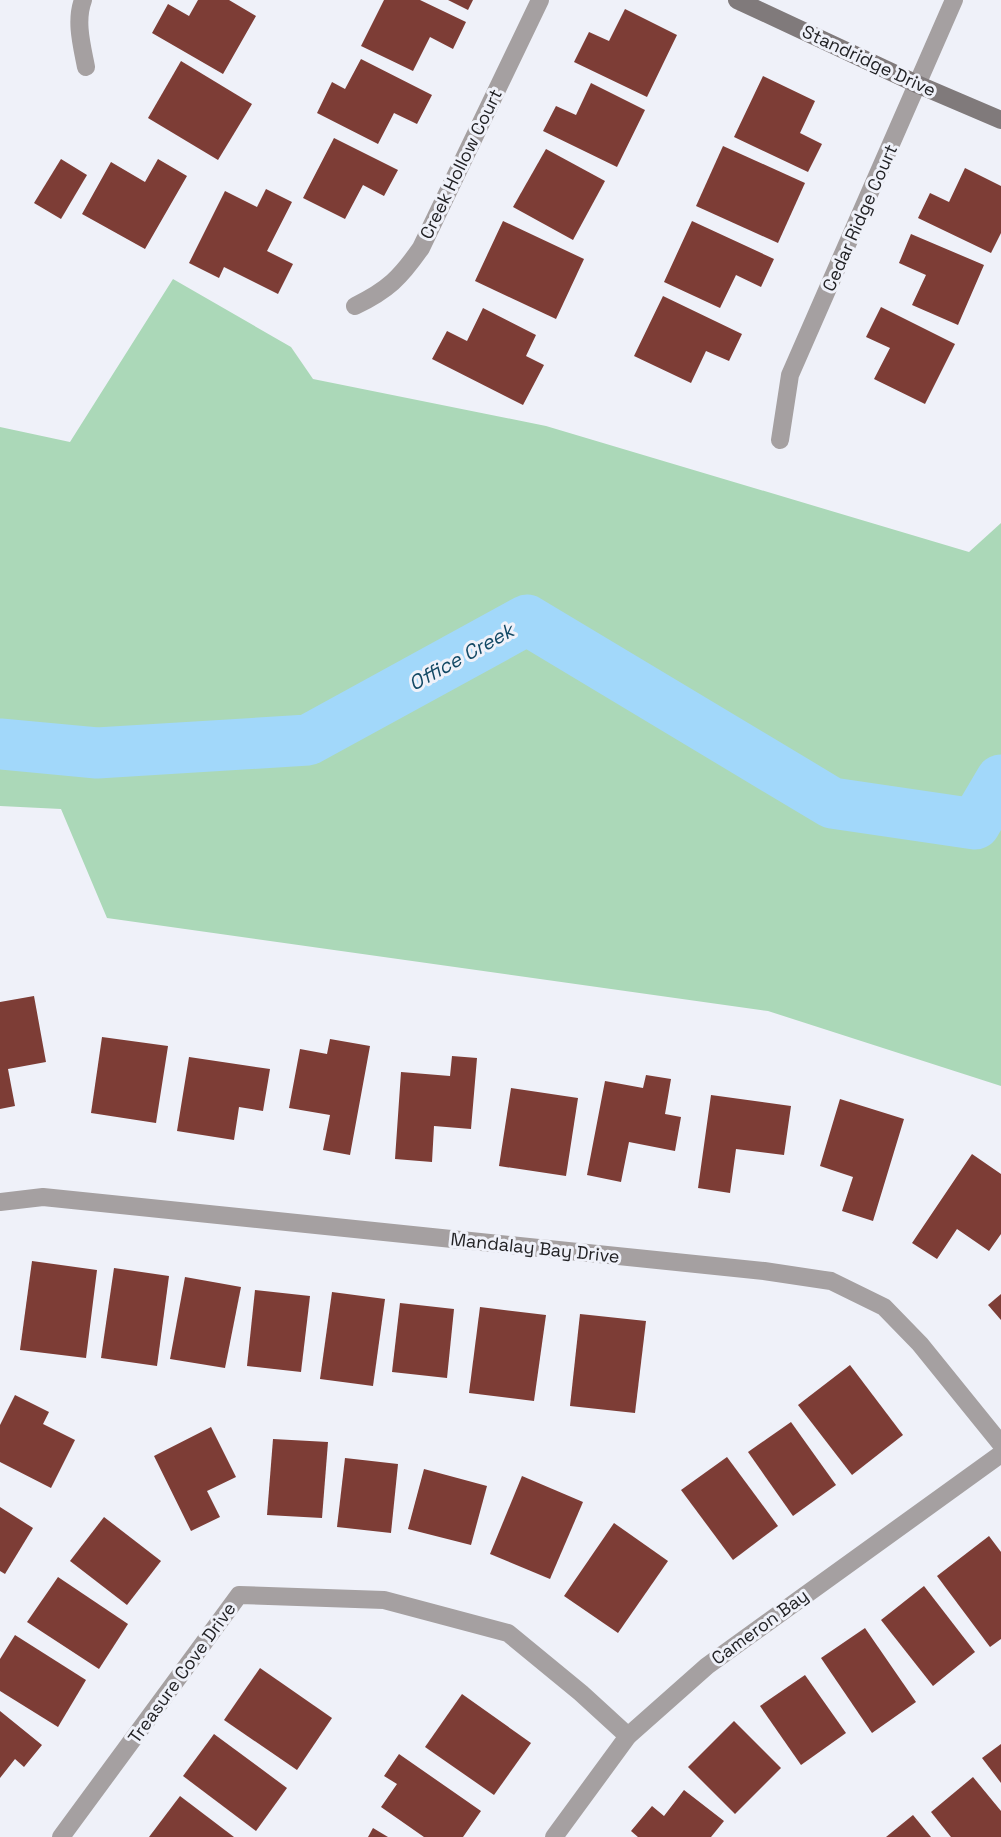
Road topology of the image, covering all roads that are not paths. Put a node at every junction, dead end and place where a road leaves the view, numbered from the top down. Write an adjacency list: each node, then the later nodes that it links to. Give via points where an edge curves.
1 (83, 0): 5 (street, via 80,40)
2 (540, 0): 8 (street, Creek Hollow Court, via 421,248 403,274 379,294)
3 (737, 0): 6 (street, Standridge Drive)
4 (954, 0): 6 (street, Cedar Ridge Court)
5 (87, 67)
6 (919, 85): 7 (street, Standridge Drive); 9 (street, Cedar Ridge Court, via 790,375)
7 (1001, 120)
8 (355, 306)
9 (780, 440)
10 (0, 1202): 11 (street, Mandalay Bay Drive, via 43,1197 831,1281 884,1307 920,1344)
11 (1001, 1444)
12 (1001, 1454): 13 (street, Cameron Bay, via 707,1666)
13 (628, 1736): 14 (street, Treasure Cove Drive, via 508,1633 384,1600 239,1595); 15 (street, Cameron Bay)
14 (61, 1837)
15 (554, 1837)

